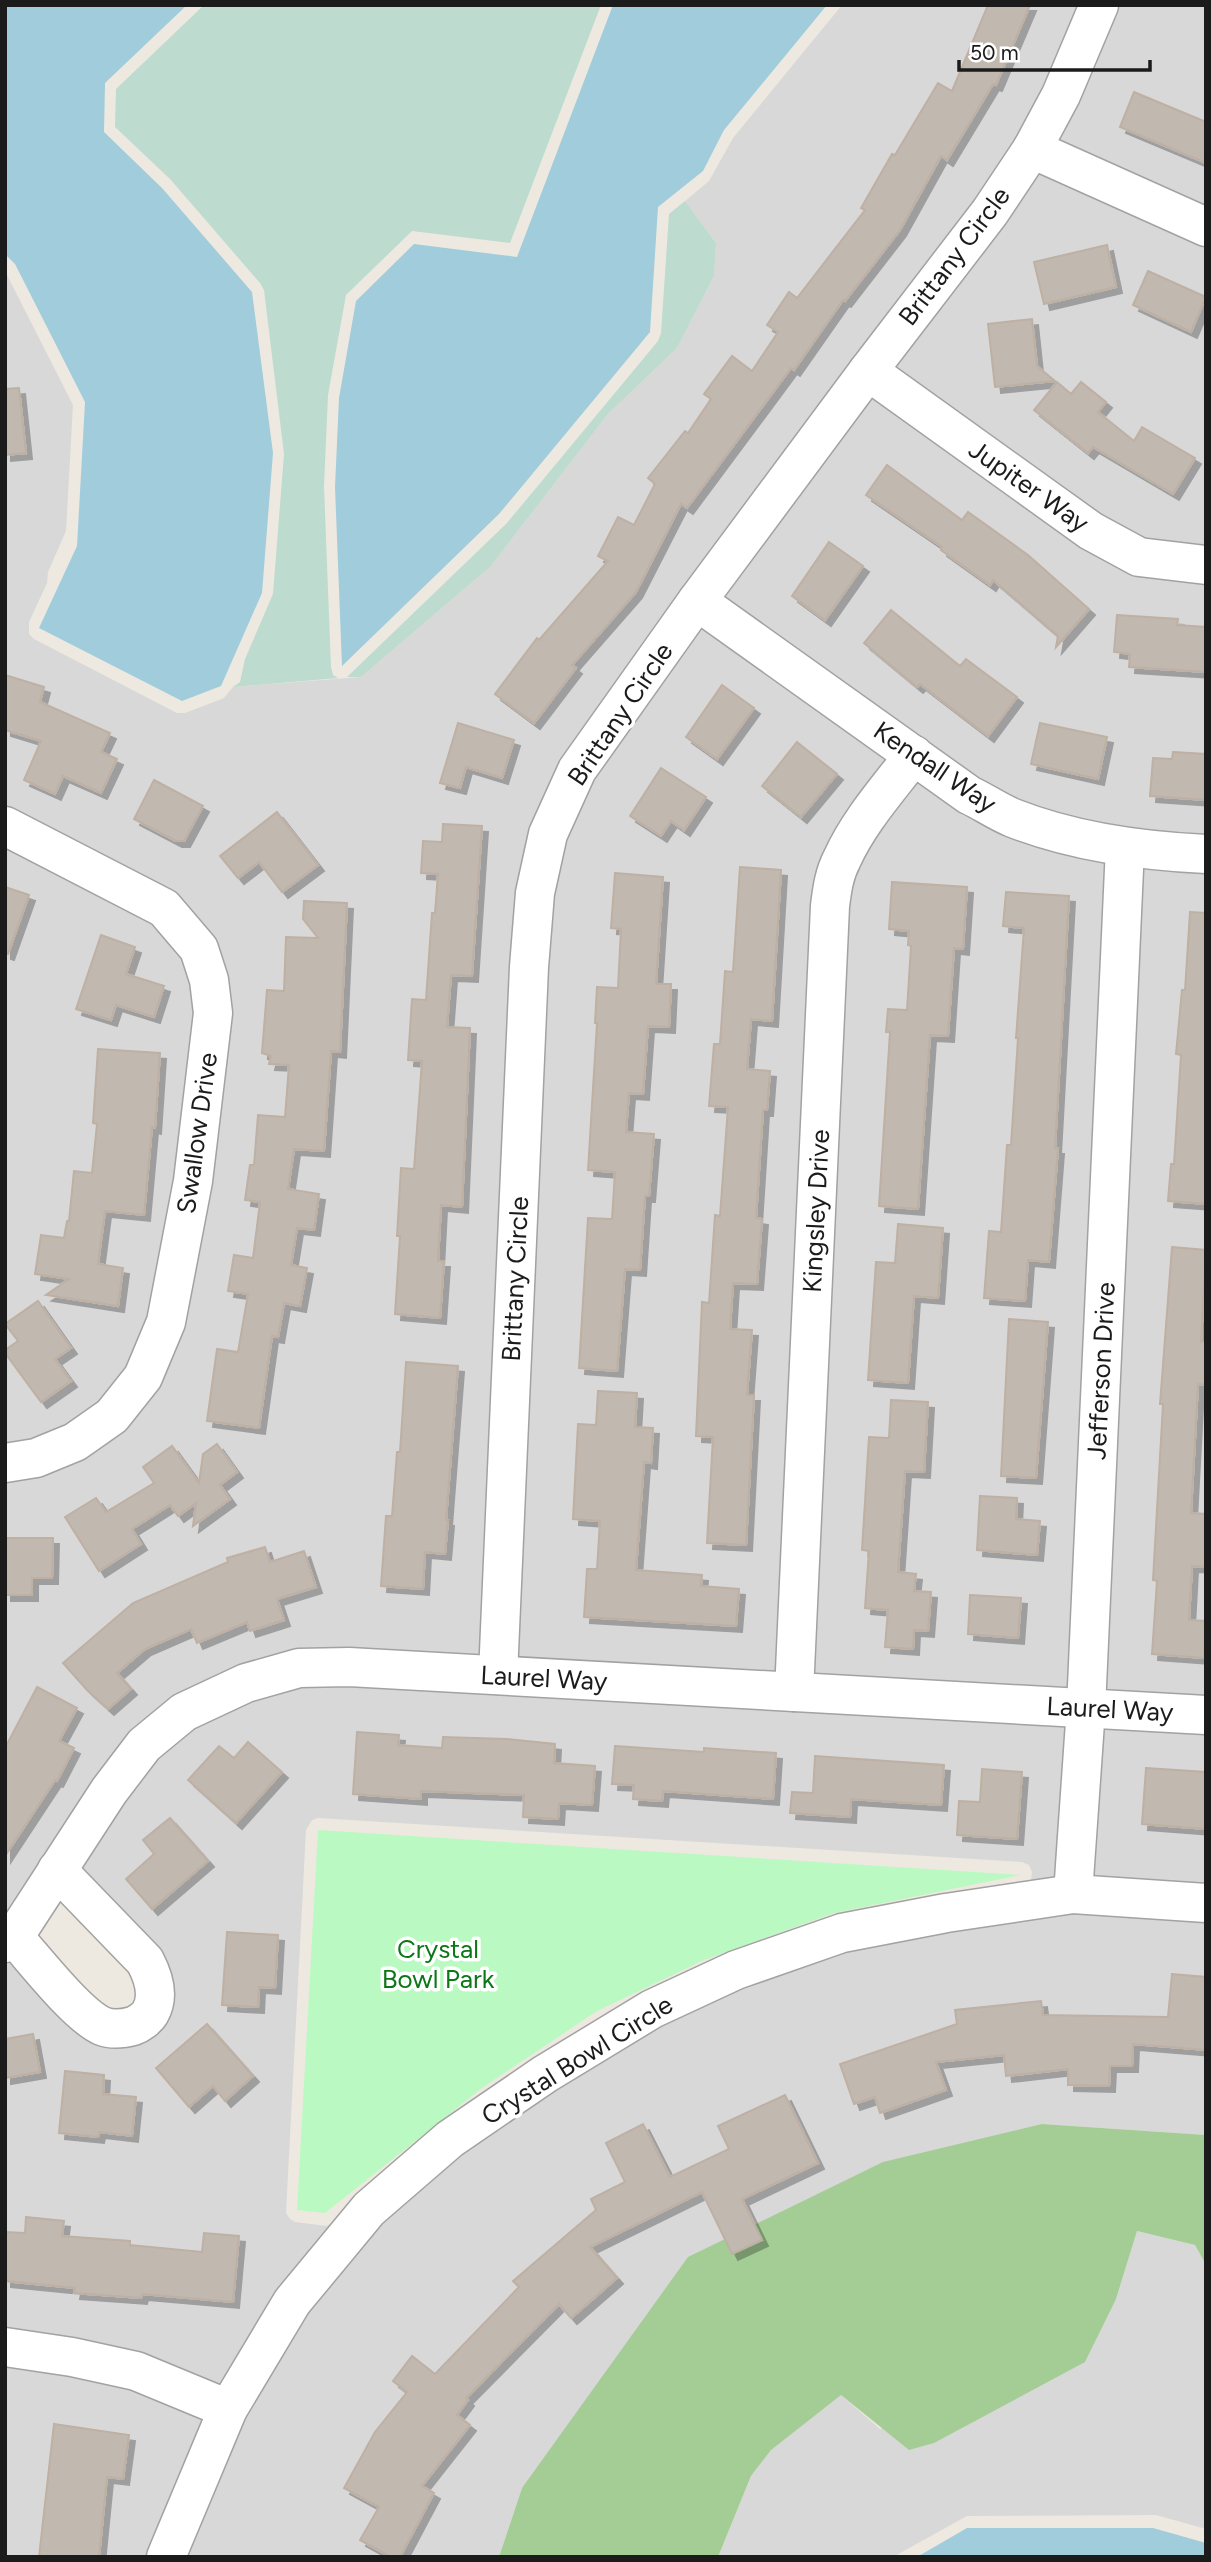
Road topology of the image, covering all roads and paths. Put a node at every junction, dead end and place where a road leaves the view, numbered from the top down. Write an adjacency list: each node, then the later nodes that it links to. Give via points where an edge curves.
1 (1099, 5): 2 (street, Brittany Circle, via 1061,95)
2 (1032, 149): 3 (street); 4 (street, Brittany Circle, via 990,212)
3 (1206, 228)
4 (868, 370): 5 (street, Jupiter Way, via 1091,531 1139,557); 6 (street, Brittany Circle)
5 (1206, 565)
6 (697, 601): 7 (street, Kendall Way); 12 (street, Brittany Circle, via 577,770 548,834 535,893)
7 (914, 755): 9 (street, Kendall Way, via 969,795 1011,817); 13 (street, Kingsley Drive, via 852,840 833,884 830,906)
8 (5, 826): 11 (street, Swallow Drive, via 164,908 200,949 213,1013 193,1181 166,1322 143,1377 112,1416 75,1442 36,1458)
9 (1125, 847): 10 (street, Kendall Way); 14 (street, Jefferson Drive)
10 (1206, 854)
11 (5, 1463)
12 (498, 1675): 13 (street, Laurel Way); 16 (street, Laurel Way, via 299,1668 246,1683 184,1712 144,1745)
13 (794, 1692): 14 (street, Laurel Way)
14 (1086, 1708): 15 (street, Laurel Way); 17 (street, Jefferson Drive)
15 (1206, 1715)
16 (57, 1870): 19 (street, Laurel Way); 19 (street, via 145,1961 154,1977 150,2013 138,2024 104,2027 88,2018)
17 (1073, 1894): 18 (street, Crystal Bowl Circle); 21 (street, Crystal Bowl Circle, via 842,1933 736,1970 652,2009 545,2074 450,2139 369,2209 292,2302)
18 (1206, 1903)
19 (10, 1940)
20 (5, 2347): 21 (street, via 136,2371)
21 (228, 2409): 22 (street, Crystal Bowl Circle)
22 (166, 2557)

